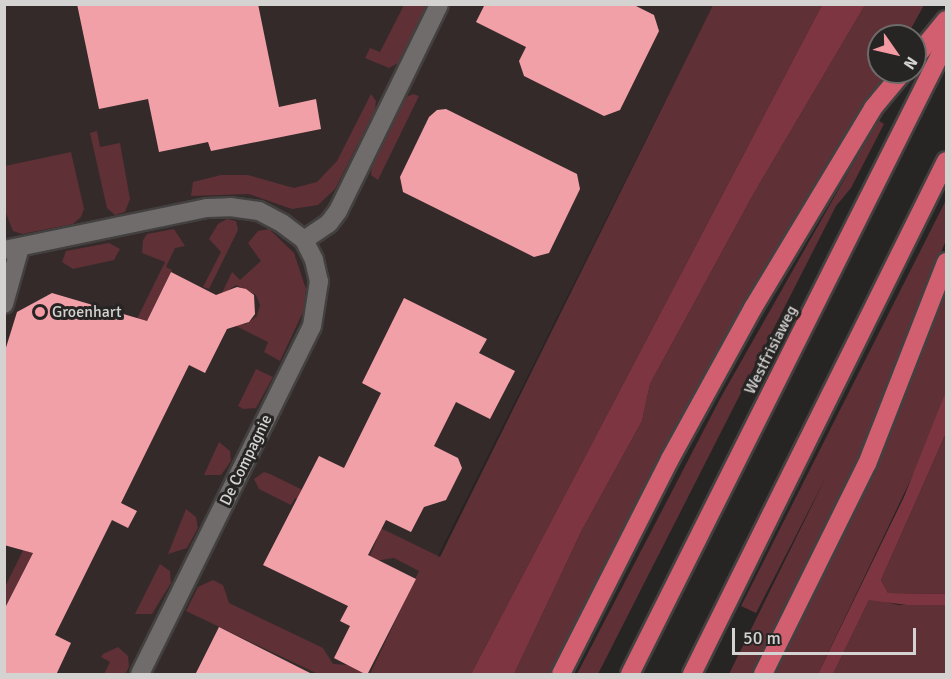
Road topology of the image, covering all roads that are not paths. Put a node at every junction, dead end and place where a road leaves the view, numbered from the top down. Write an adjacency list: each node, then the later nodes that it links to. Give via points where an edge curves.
1 (439, 5): 7 (street, via 338,211 329,223)
2 (946, 20): 3 (highway)
3 (927, 43)
4 (946, 43): 13 (highway, Westfrisiaweg)
5 (893, 84): 12 (highway, via 873,108 753,308 670,459)
6 (946, 160): 14 (highway)
7 (304, 240): 8 (street, via 259,211 230,207 207,208); 11 (street, De Compagnie, via 319,282 312,326)
8 (12, 249): 10 (street)
9 (946, 262): 15 (highway, via 867,464)
10 (4, 304)
11 (140, 675)
12 (561, 675)
13 (630, 675)
14 (692, 675)
15 (763, 675)

